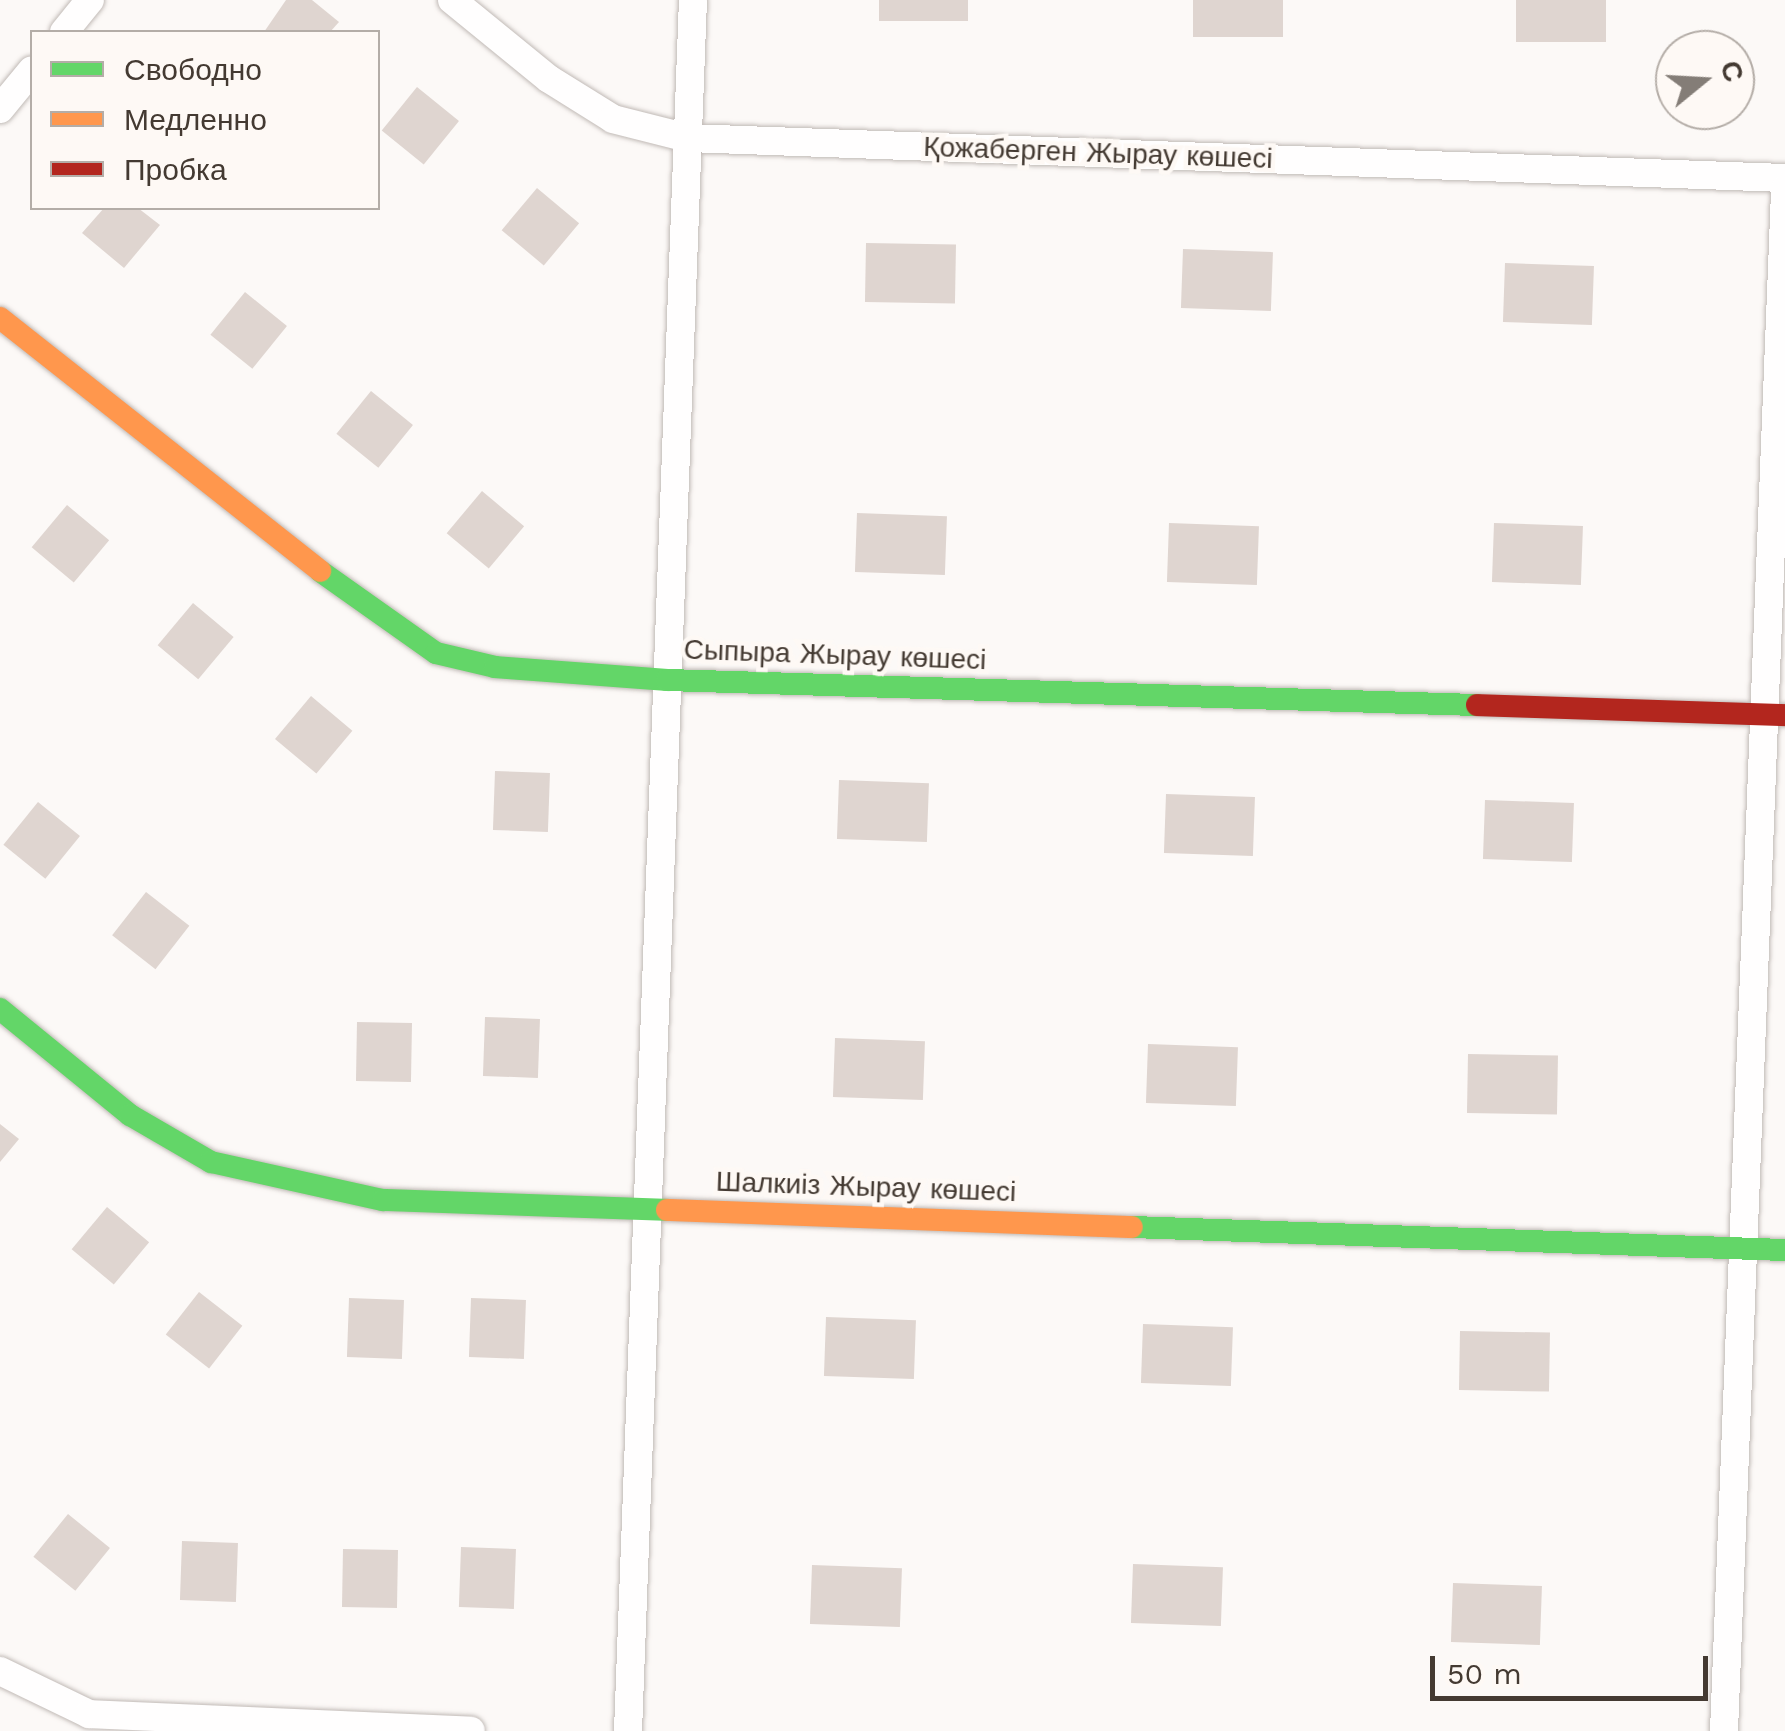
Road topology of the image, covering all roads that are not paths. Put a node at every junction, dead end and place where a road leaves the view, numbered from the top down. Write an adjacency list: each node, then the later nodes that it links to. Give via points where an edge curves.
1 (90, 0): 4 (street)
2 (452, 0): 7 (street, Қожаберген Жырау көшесі, via 549,79 613,119)
3 (694, 0): 7 (street)
4 (66, 30)
5 (30, 72): 6 (street)
6 (0, 110)
7 (688, 138): 8 (street, Қожаберген Жырау көшесі); 11 (street)
8 (1785, 178)
9 (1785, 189): 12 (street)
10 (0, 318): 11 (street, Сыпыра Жырау көшесі, via 365,606 436,653 496,667)
11 (667, 680): 12 (street, Сыпыра Жырау көшесі); 14 (street)
12 (1774, 715): 15 (street)
13 (0, 1009): 14 (street, Шалкиіз Жырау көшесі, via 130,1115 211,1162 383,1200)
14 (648, 1210): 15 (street, Шалкиіз Жырау көшесі); 19 (street)
15 (1741, 1248): 16 (street, Шалкиіз Жырау көшесі); 20 (street)
16 (1785, 1250)
17 (0, 1671): 18 (street, via 89,1714)
18 (470, 1731)
19 (628, 1731)
20 (1724, 1731)

